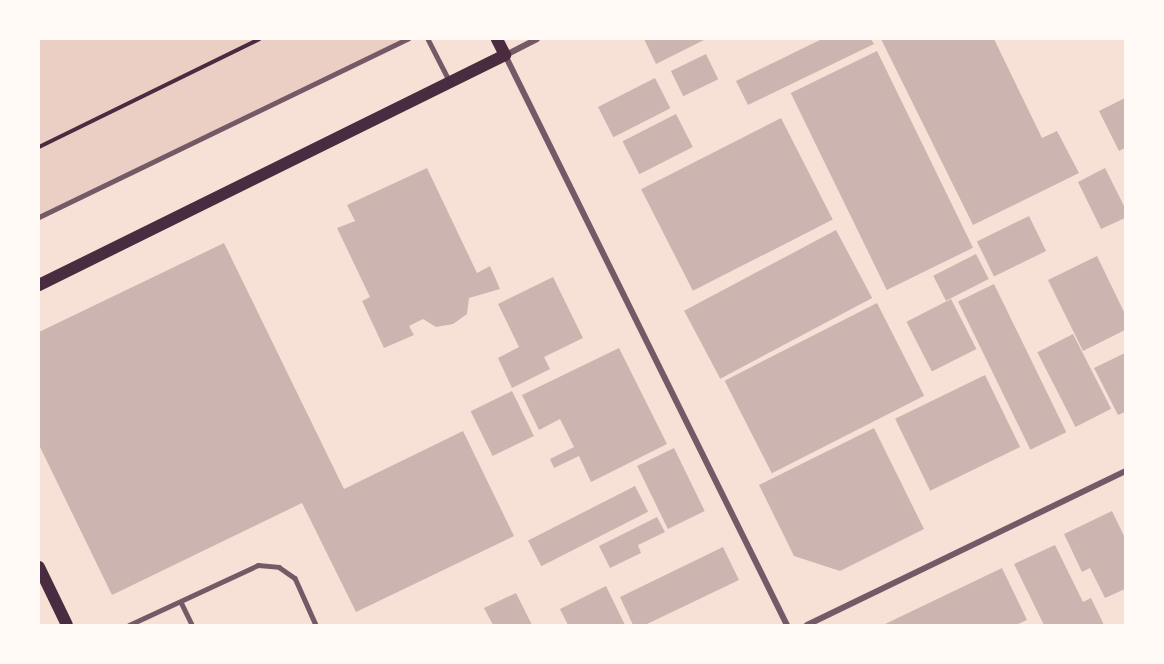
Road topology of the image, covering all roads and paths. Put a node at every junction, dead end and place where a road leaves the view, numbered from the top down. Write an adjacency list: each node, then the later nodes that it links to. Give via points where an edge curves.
1 (259, 39): 8 (path)
2 (408, 39): 9 (lane)
3 (428, 39): 7 (lane)
4 (497, 39): 6 (main road)
5 (537, 39): 6 (street)
6 (505, 55): 7 (main road); 18 (street)
7 (449, 80): 10 (main road)
8 (39, 147)
9 (39, 217)
10 (39, 285)
11 (1125, 471): 19 (street)
12 (39, 567): 14 (main road)
13 (182, 602): 15 (lane); 16 (lane); 17 (lane, via 258,566 279,567 295,578)
14 (67, 625)
15 (129, 625)
16 (192, 625)
17 (316, 625)
18 (788, 625)
19 (807, 625)

